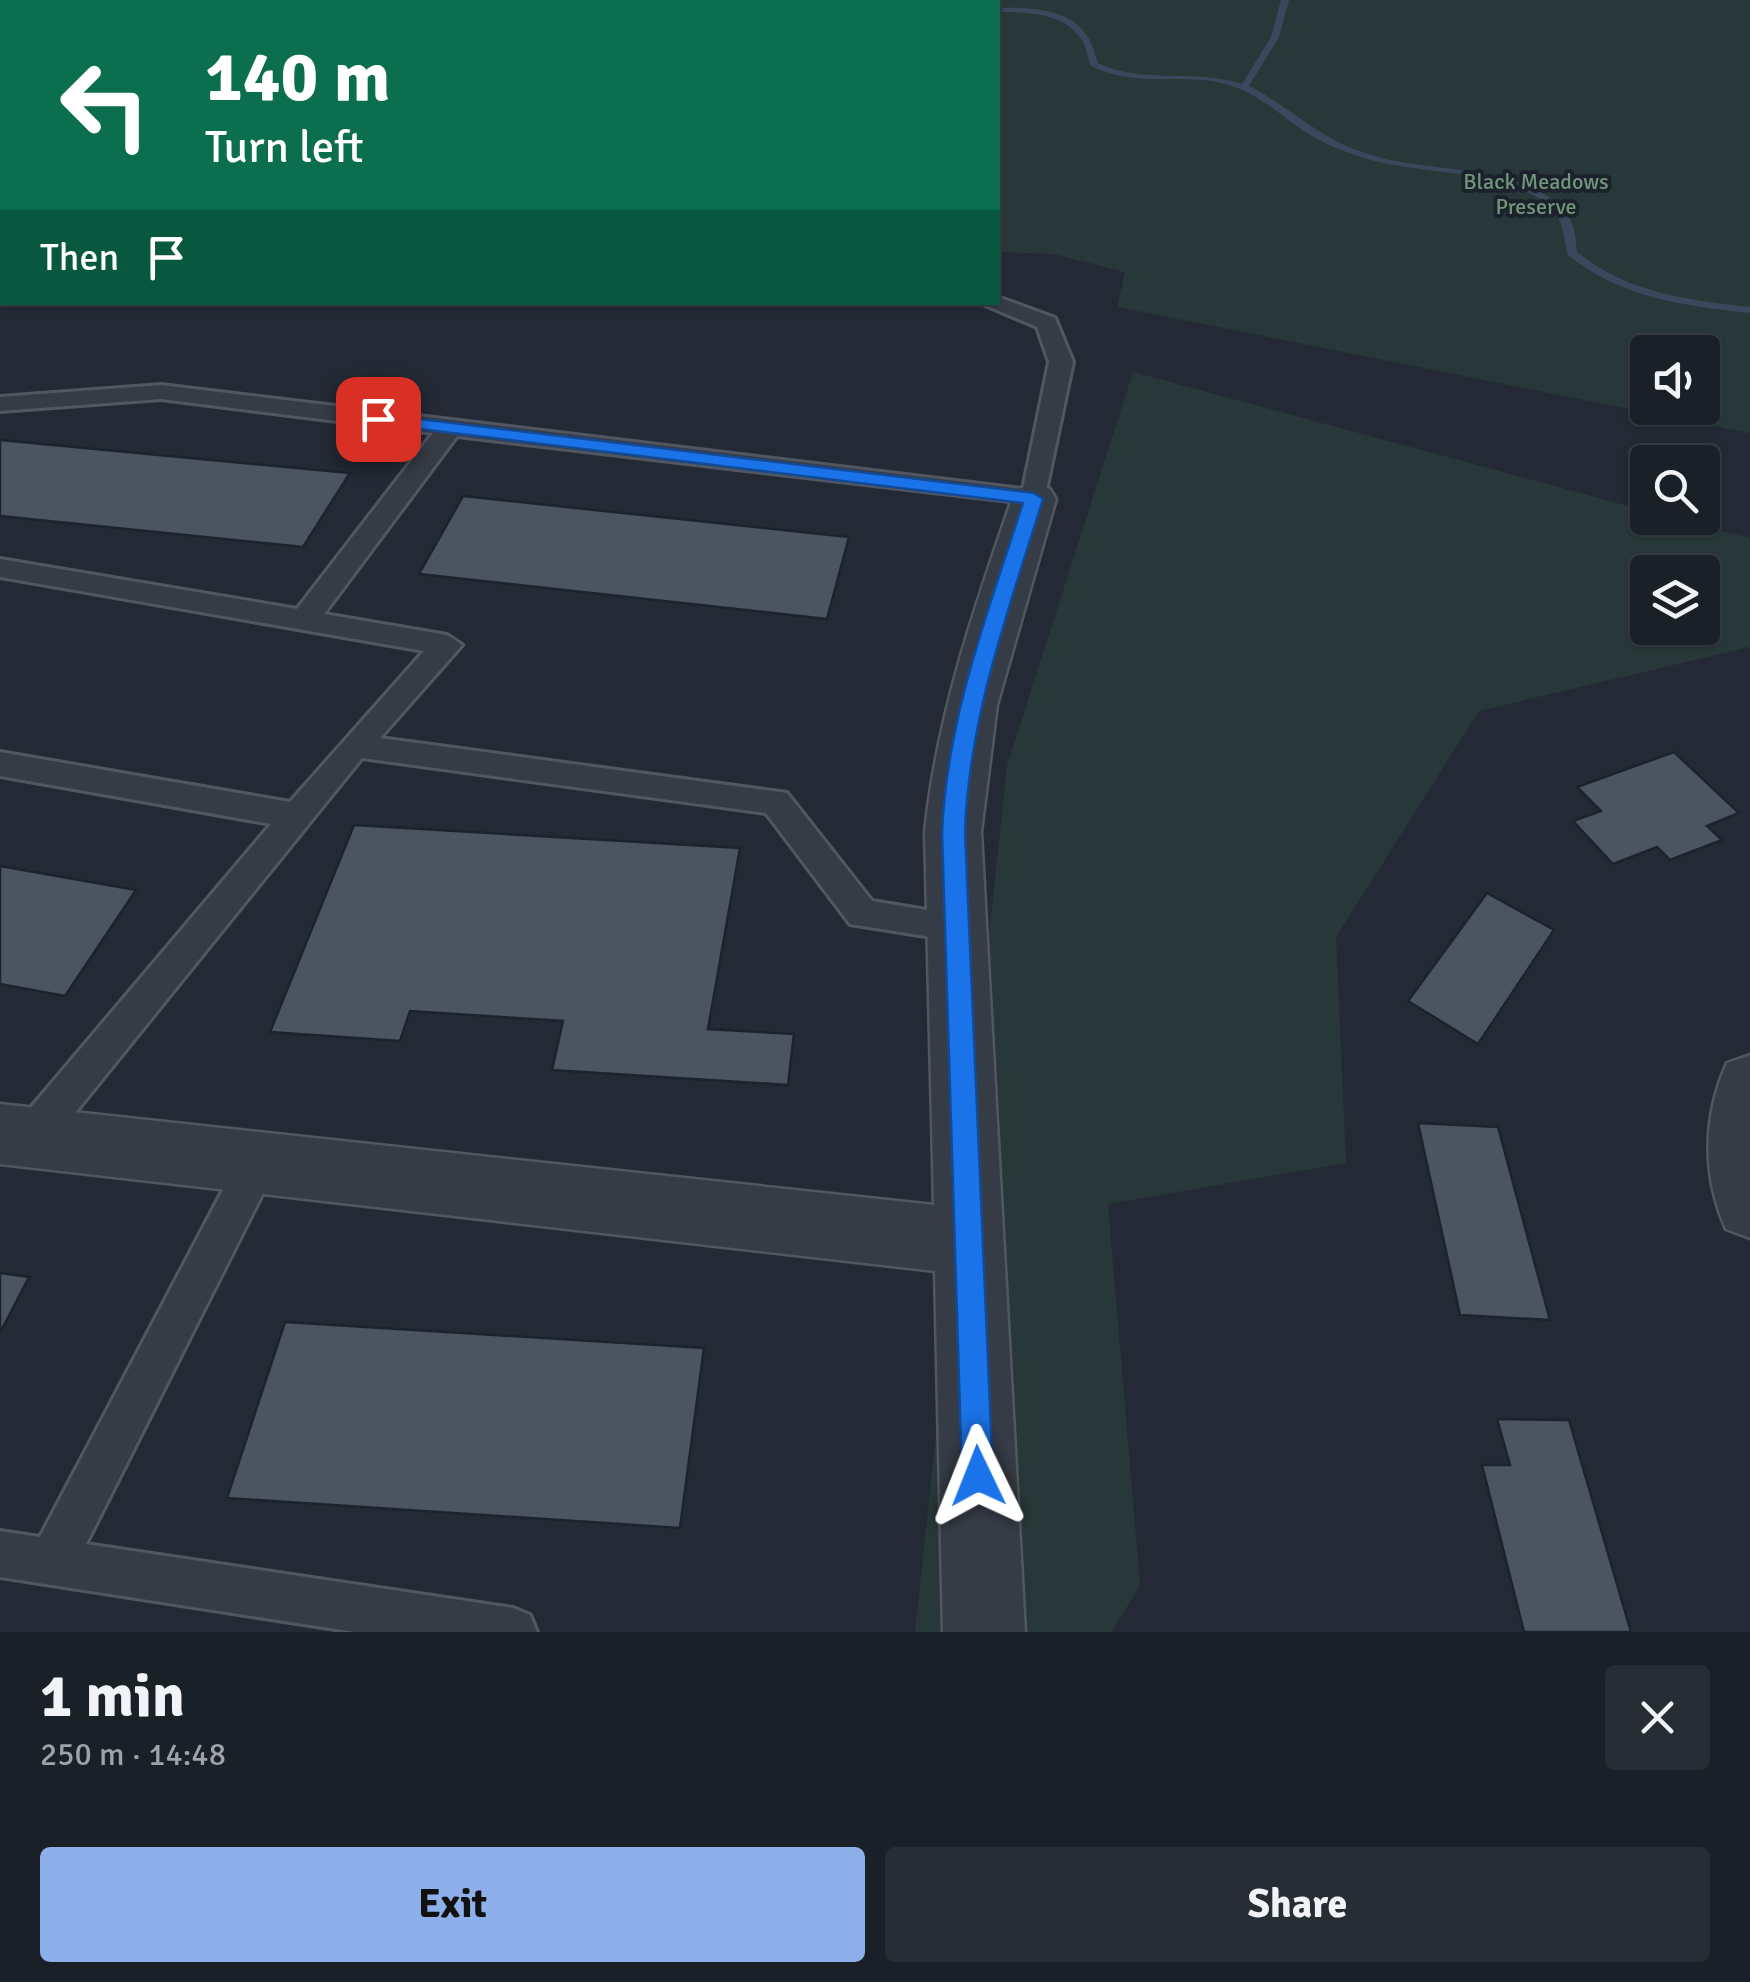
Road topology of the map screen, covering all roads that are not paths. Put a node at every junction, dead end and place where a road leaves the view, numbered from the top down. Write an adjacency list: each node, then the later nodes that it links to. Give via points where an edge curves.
1 (997, 305): 4 (lane, via 1047,323 1062,362)
2 (0, 404): 3 (lane, via 161,392)
3 (450, 428): 4 (lane); 6 (lane)
4 (1034, 499): 10 (street, via 969,707 956,776)
5 (0, 568): 6 (lane)
6 (303, 621): 7 (lane, via 447,646)
7 (355, 746): 9 (lane); 10 (lane, via 776,802 862,914)
8 (0, 764): 9 (lane)
9 (298, 816): 12 (lane)
10 (957, 926): 15 (street)
11 (1750, 1083): 14 (street, via 1739,1140)
12 (16, 1136): 13 (street)
13 (258, 1163): 15 (street); 17 (lane)
14 (1750, 1206)
15 (968, 1242): 19 (street)
16 (0, 1554): 17 (lane)
17 (52, 1562): 18 (lane)
18 (514, 1632)
19 (984, 1632)

